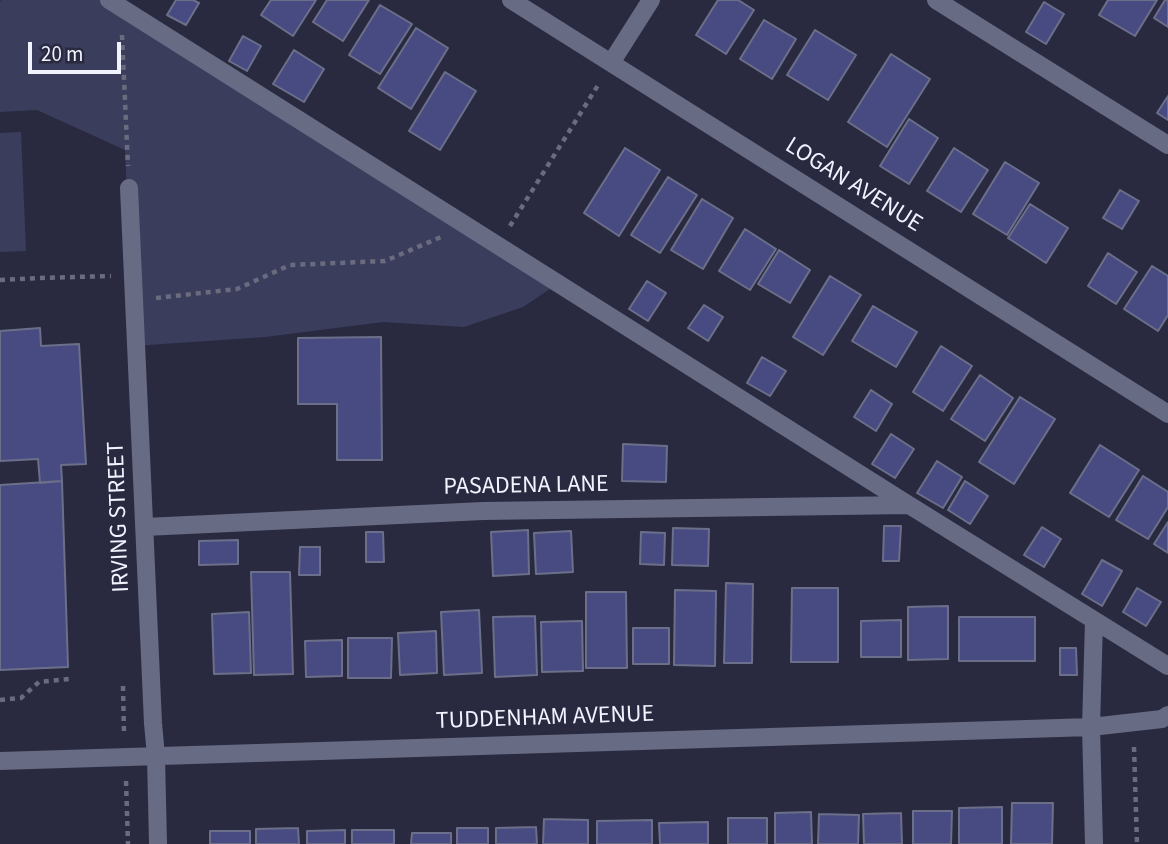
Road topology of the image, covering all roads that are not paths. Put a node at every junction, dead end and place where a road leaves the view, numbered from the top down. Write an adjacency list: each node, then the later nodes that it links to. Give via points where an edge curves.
1 (511, 0): 5 (street, LOGAN AVENUE)
2 (651, 0): 5 (street)
3 (936, 0): 6 (street)
4 (115, 4): 9 (street)
5 (611, 63): 8 (street, LOGAN AVENUE)
6 (1168, 145)
7 (129, 188): 10 (street, IRVING STREET)
8 (1168, 414)
9 (909, 505): 10 (street, PASADENA LANE, via 483,511); 11 (street)
10 (145, 527): 15 (street, IRVING STREET)
11 (1094, 621): 12 (street); 14 (street)
12 (1168, 666)
13 (1168, 715): 14 (street, TUDDENHAM AVENUE)
14 (1091, 727): 15 (street, TUDDENHAM AVENUE); 18 (street)
15 (156, 756): 16 (street, TUDDENHAM AVENUE); 17 (street, IRVING STREET)
16 (0, 761)
17 (158, 844)
18 (1094, 844)

